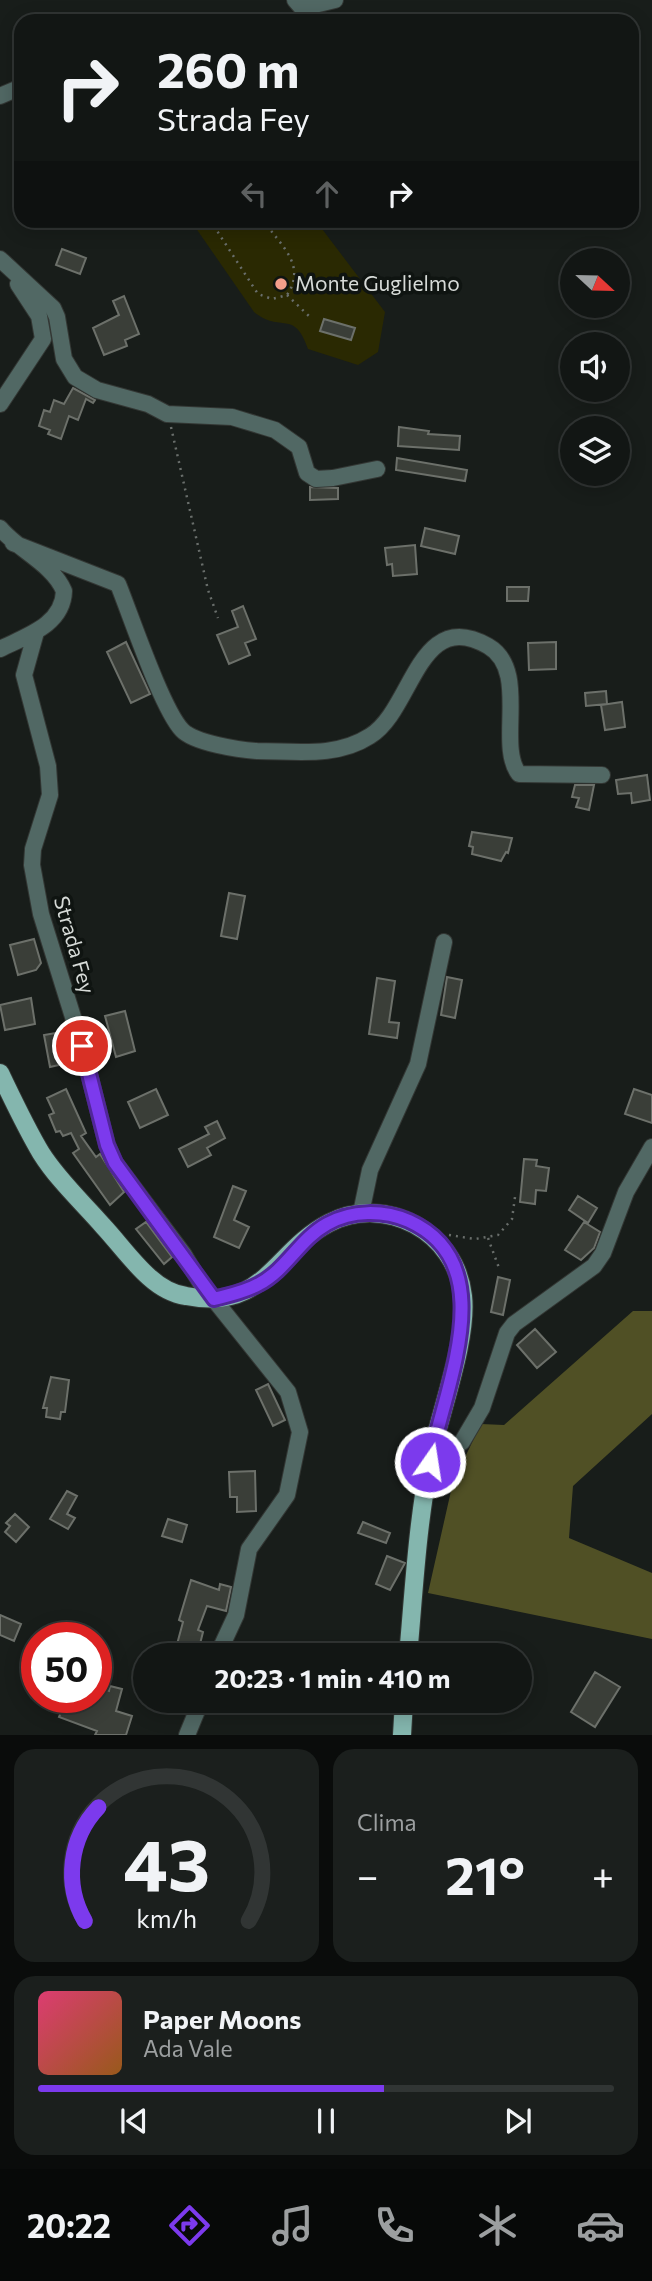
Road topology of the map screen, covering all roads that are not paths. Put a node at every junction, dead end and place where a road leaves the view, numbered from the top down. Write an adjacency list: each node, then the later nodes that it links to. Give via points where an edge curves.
1 (295, 0): 2 (street, via 302,8)
2 (335, 0)
3 (0, 261): 4 (street, via 30,299 44,328 39,349); 5 (street, via 53,308 64,359 75,377 97,390 167,414 232,417 275,430 299,447 307,473 316,479)
4 (0, 404)
5 (377, 469)
6 (0, 527): 7 (street, Strada Fey)
7 (13, 543): 8 (street, Strada Fey, via 56,576 64,591 55,617); 10 (street, via 118,584 169,708 182,730 194,736 240,750 331,752 351,747 392,716 421,658 431,648 442,641 465,639 492,648 506,668 513,758 519,774)
8 (36, 632): 9 (street, Strada Fey); 15 (street, Strada Fey, via 24,675 50,781 48,805 33,849 41,914 115,1163)
9 (0, 649)
10 (602, 775)
11 (444, 942): 14 (street, via 418,1064 370,1170)
12 (0, 1073): 15 (main road, via 49,1164 149,1277 183,1296)
13 (652, 1147): 16 (street, via 626,1192 594,1266 514,1324 475,1422 454,1447)
14 (361, 1213): 15 (main road, via 328,1223 261,1283); 16 (main road, via 400,1217 429,1231 449,1255 463,1296 459,1337)
15 (214, 1299): 17 (street, Strada Fey, via 288,1392 300,1432 289,1488 249,1549 236,1615)
16 (433, 1447): 18 (main road, via 421,1512)
17 (223, 1643)
18 (409, 1643)
19 (196, 1713): 21 (street)
20 (403, 1713): 22 (main road)
21 (187, 1735)
22 (401, 1735)

